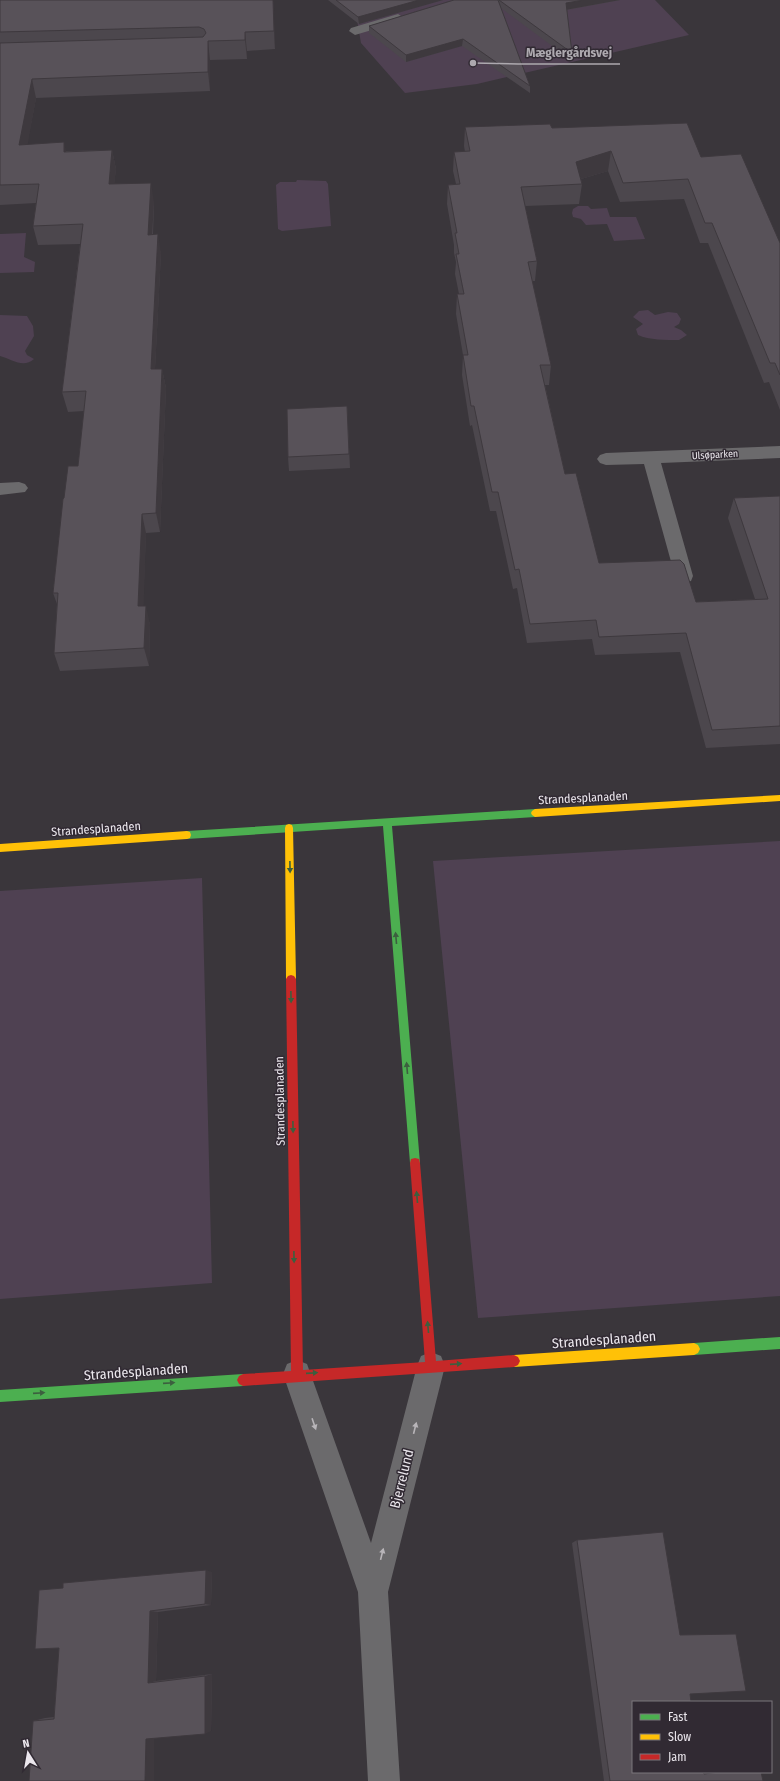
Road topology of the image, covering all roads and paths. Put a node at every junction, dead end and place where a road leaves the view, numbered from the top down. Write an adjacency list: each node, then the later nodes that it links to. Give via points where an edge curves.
1 (408, 15): 2 (street)
2 (355, 31)
3 (780, 452): 5 (street, Ulsøparken)
4 (606, 458): 5 (street, Ulsøparken)
5 (651, 458): 8 (street)
6 (19, 488): 7 (street)
7 (0, 489)
8 (684, 576)
9 (780, 798): 10 (street, Strandesplanaden)
10 (387, 822): 11 (street, Strandesplanaden); 14 (street, one-way to 10)
11 (289, 828): 12 (street, Strandesplanaden); 15 (street, Strandesplanaden, one-way to 15)
12 (0, 848)
13 (780, 1343): 14 (street, Strandesplanaden, one-way to 13)
14 (431, 1366): 15 (street, Strandesplanaden, one-way to 14); 17 (street, Bjerrelund, one-way to 14)
15 (297, 1374): 16 (street, Strandesplanaden, one-way to 15); 17 (street, Bjerrelund, one-way to 17)
16 (0, 1396)
17 (373, 1592): 18 (street, Bjerrelund)
18 (384, 1781)

